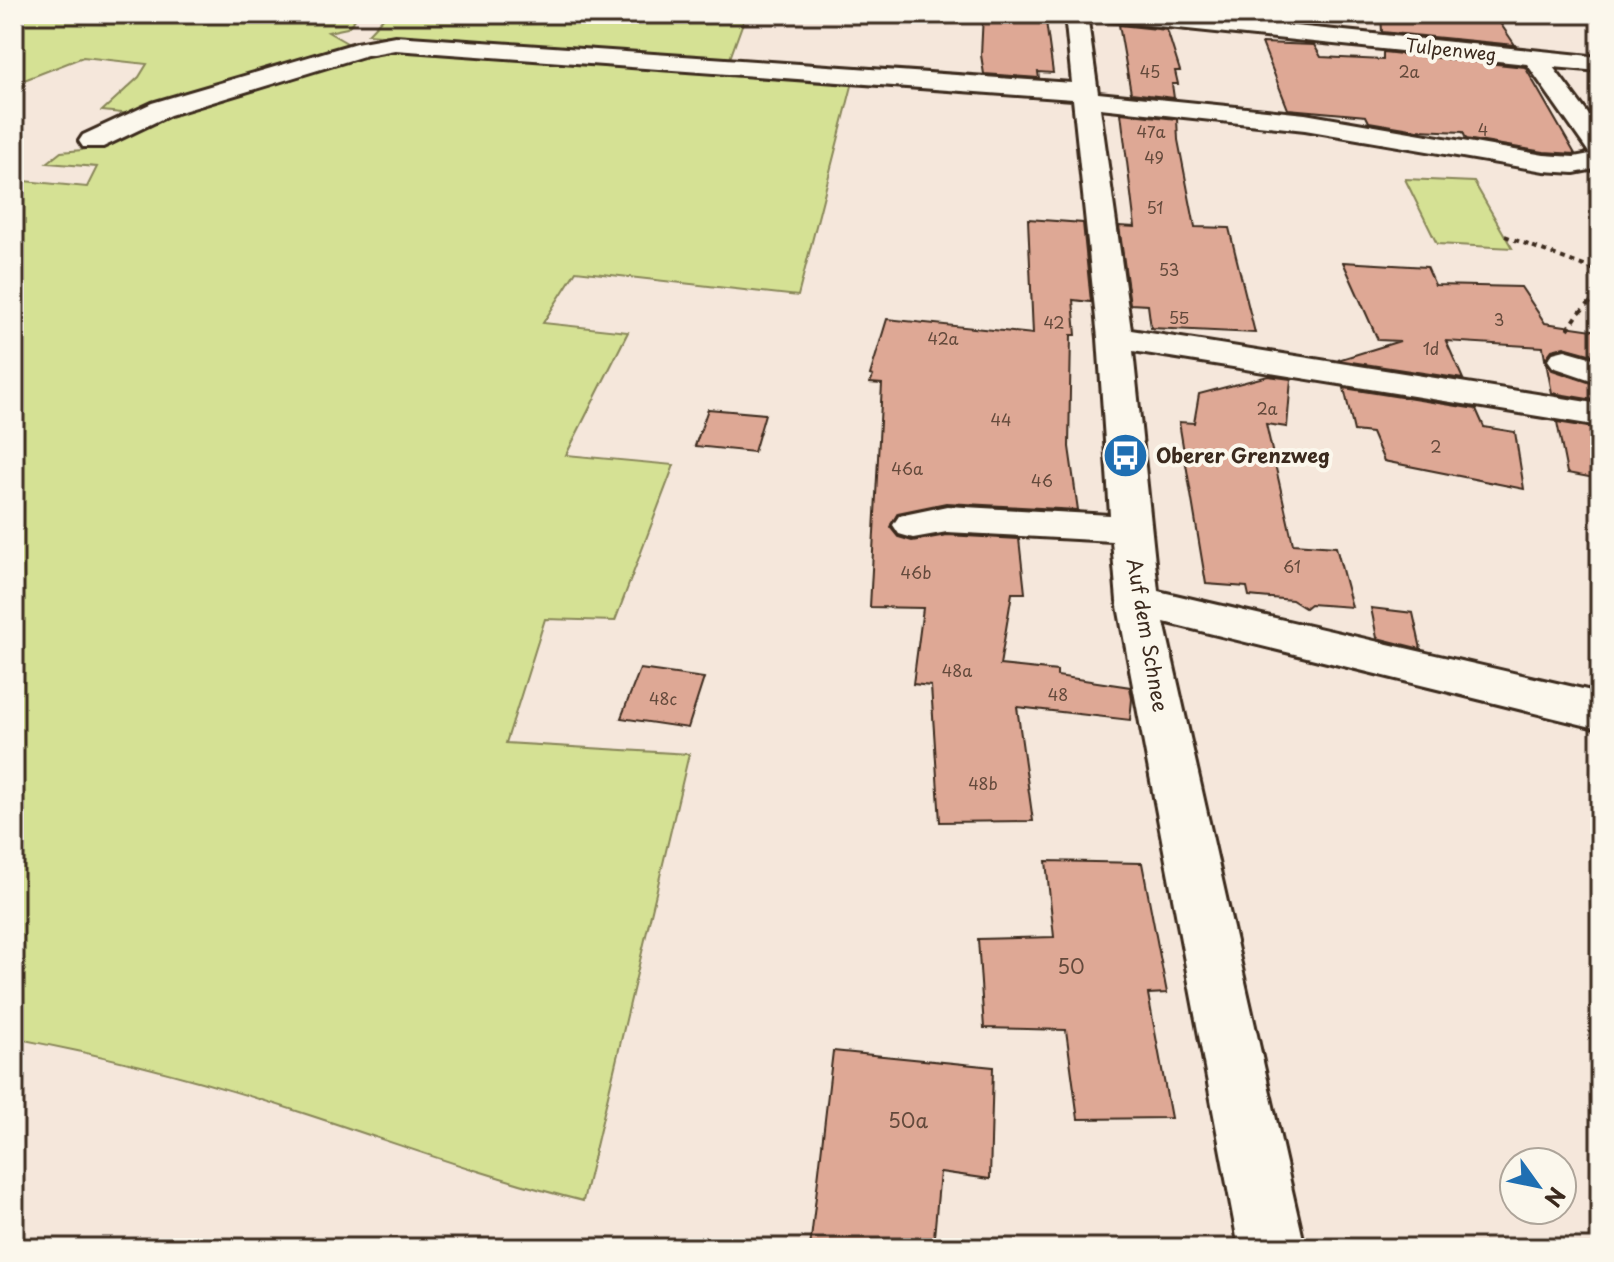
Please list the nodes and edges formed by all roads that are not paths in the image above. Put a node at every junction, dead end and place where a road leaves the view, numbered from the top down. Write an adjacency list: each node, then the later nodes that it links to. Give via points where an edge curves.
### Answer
1 (1076, 14): 5 (street, Auf dem Schnee)
2 (1110, 14): 3 (street, Tulpenweg)
3 (1534, 57): 4 (street, Tulpenweg); 7 (street)
4 (1600, 64)
5 (1085, 95): 6 (street, via 395,43 161,109); 8 (street, via 1305,122 1544,163); 9 (street, Auf dem Schnee)
6 (93, 141)
7 (1600, 149)
8 (1600, 160)
9 (1115, 338): 12 (street); 14 (street, Auf dem Schnee)
10 (1565, 360): 11 (street)
11 (1600, 372)
12 (1600, 415)
13 (913, 525): 14 (street, via 947,519)
14 (1131, 529): 15 (street, Auf dem Schnee)
15 (1138, 601): 16 (street); 17 (street, Auf dem Schnee)
16 (1600, 711)
17 (1272, 1248)

